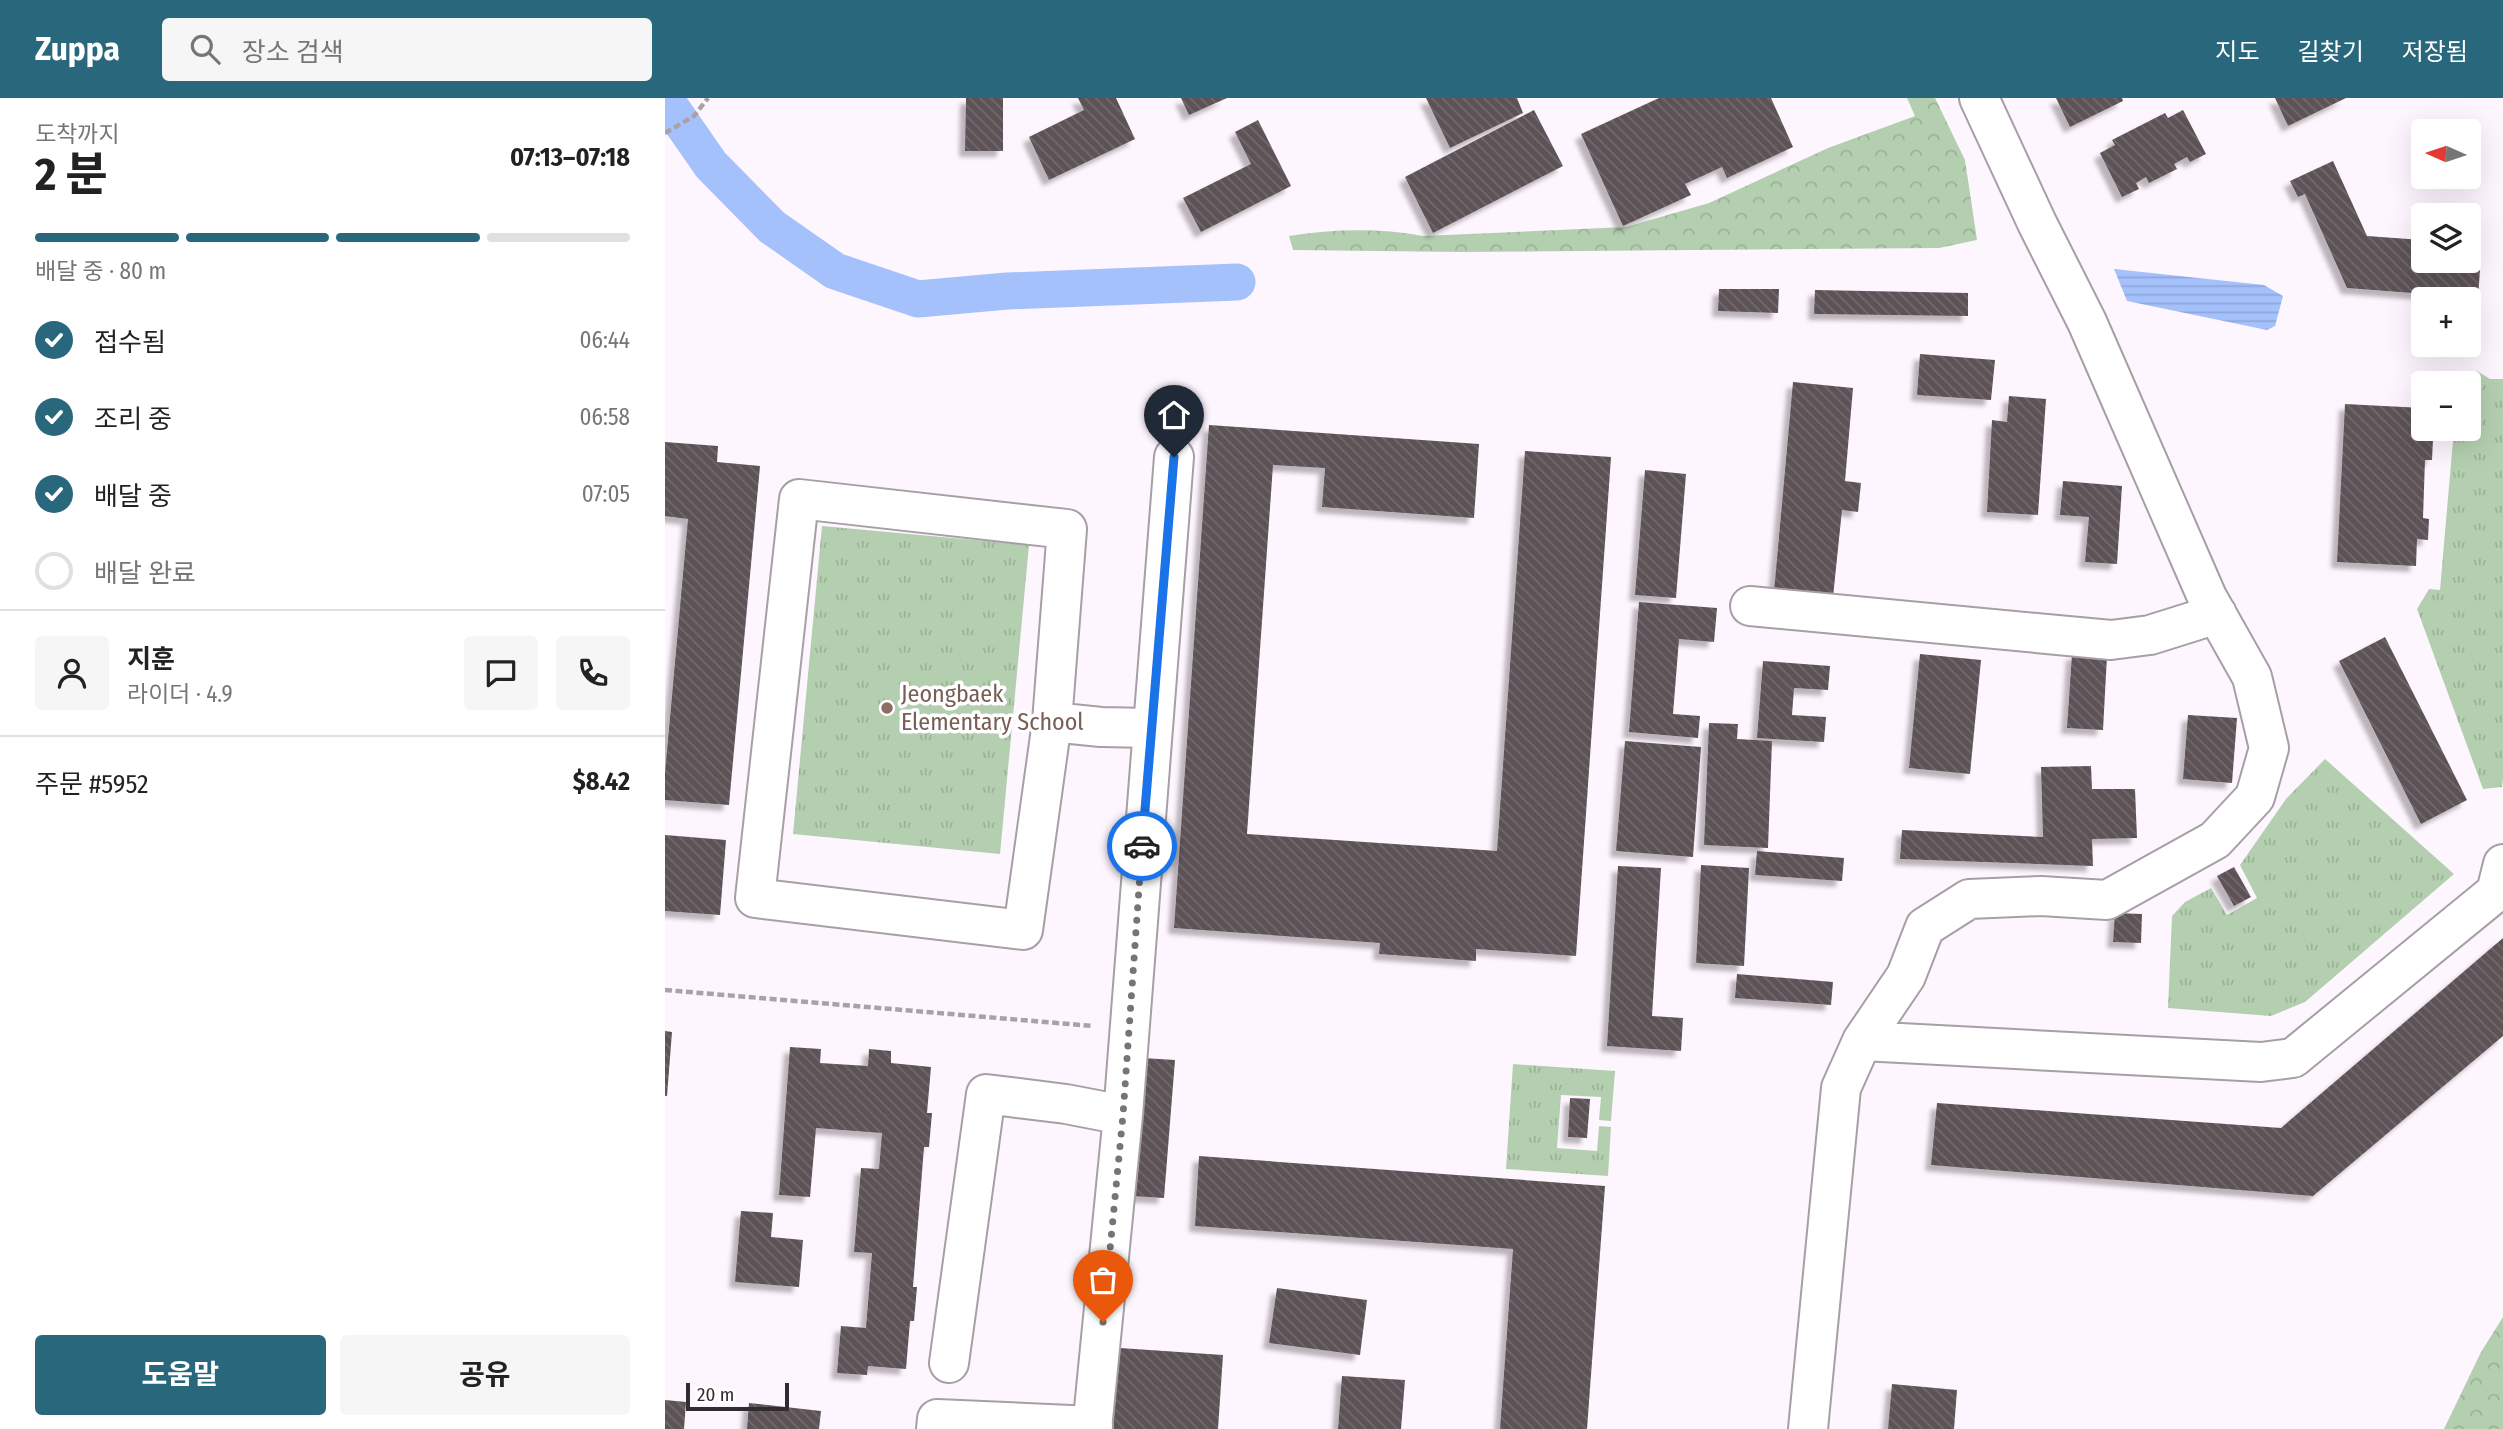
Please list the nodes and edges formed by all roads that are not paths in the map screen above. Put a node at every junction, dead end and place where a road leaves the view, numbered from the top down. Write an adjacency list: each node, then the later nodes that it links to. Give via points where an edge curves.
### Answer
1 (1979, 98): 4 (street, via 2087,322)
2 (1174, 457): 6 (street)
3 (1750, 606): 4 (street, via 2111,640 2150,635)
4 (2217, 614): 8 (street, via 2252,677 2269,748 2255,797 2215,840 2107,900 2041,896 1969,899 1925,927 1906,976)
5 (1052, 722): 5 (street, via 1023,930 755,898 799,499 1067,530); 6 (street)
6 (1151, 728): 9 (street)
7 (2503, 864): 8 (street, via 2496,892 2293,1058 2261,1062)
8 (1862, 1041): 13 (street, via 1841,1088)
9 (1123, 1115): 10 (street, via 986,1094); 11 (street)
10 (949, 1363)
11 (1092, 1428): 12 (street, via 937,1419)
12 (936, 1429)
13 (1808, 1429)

